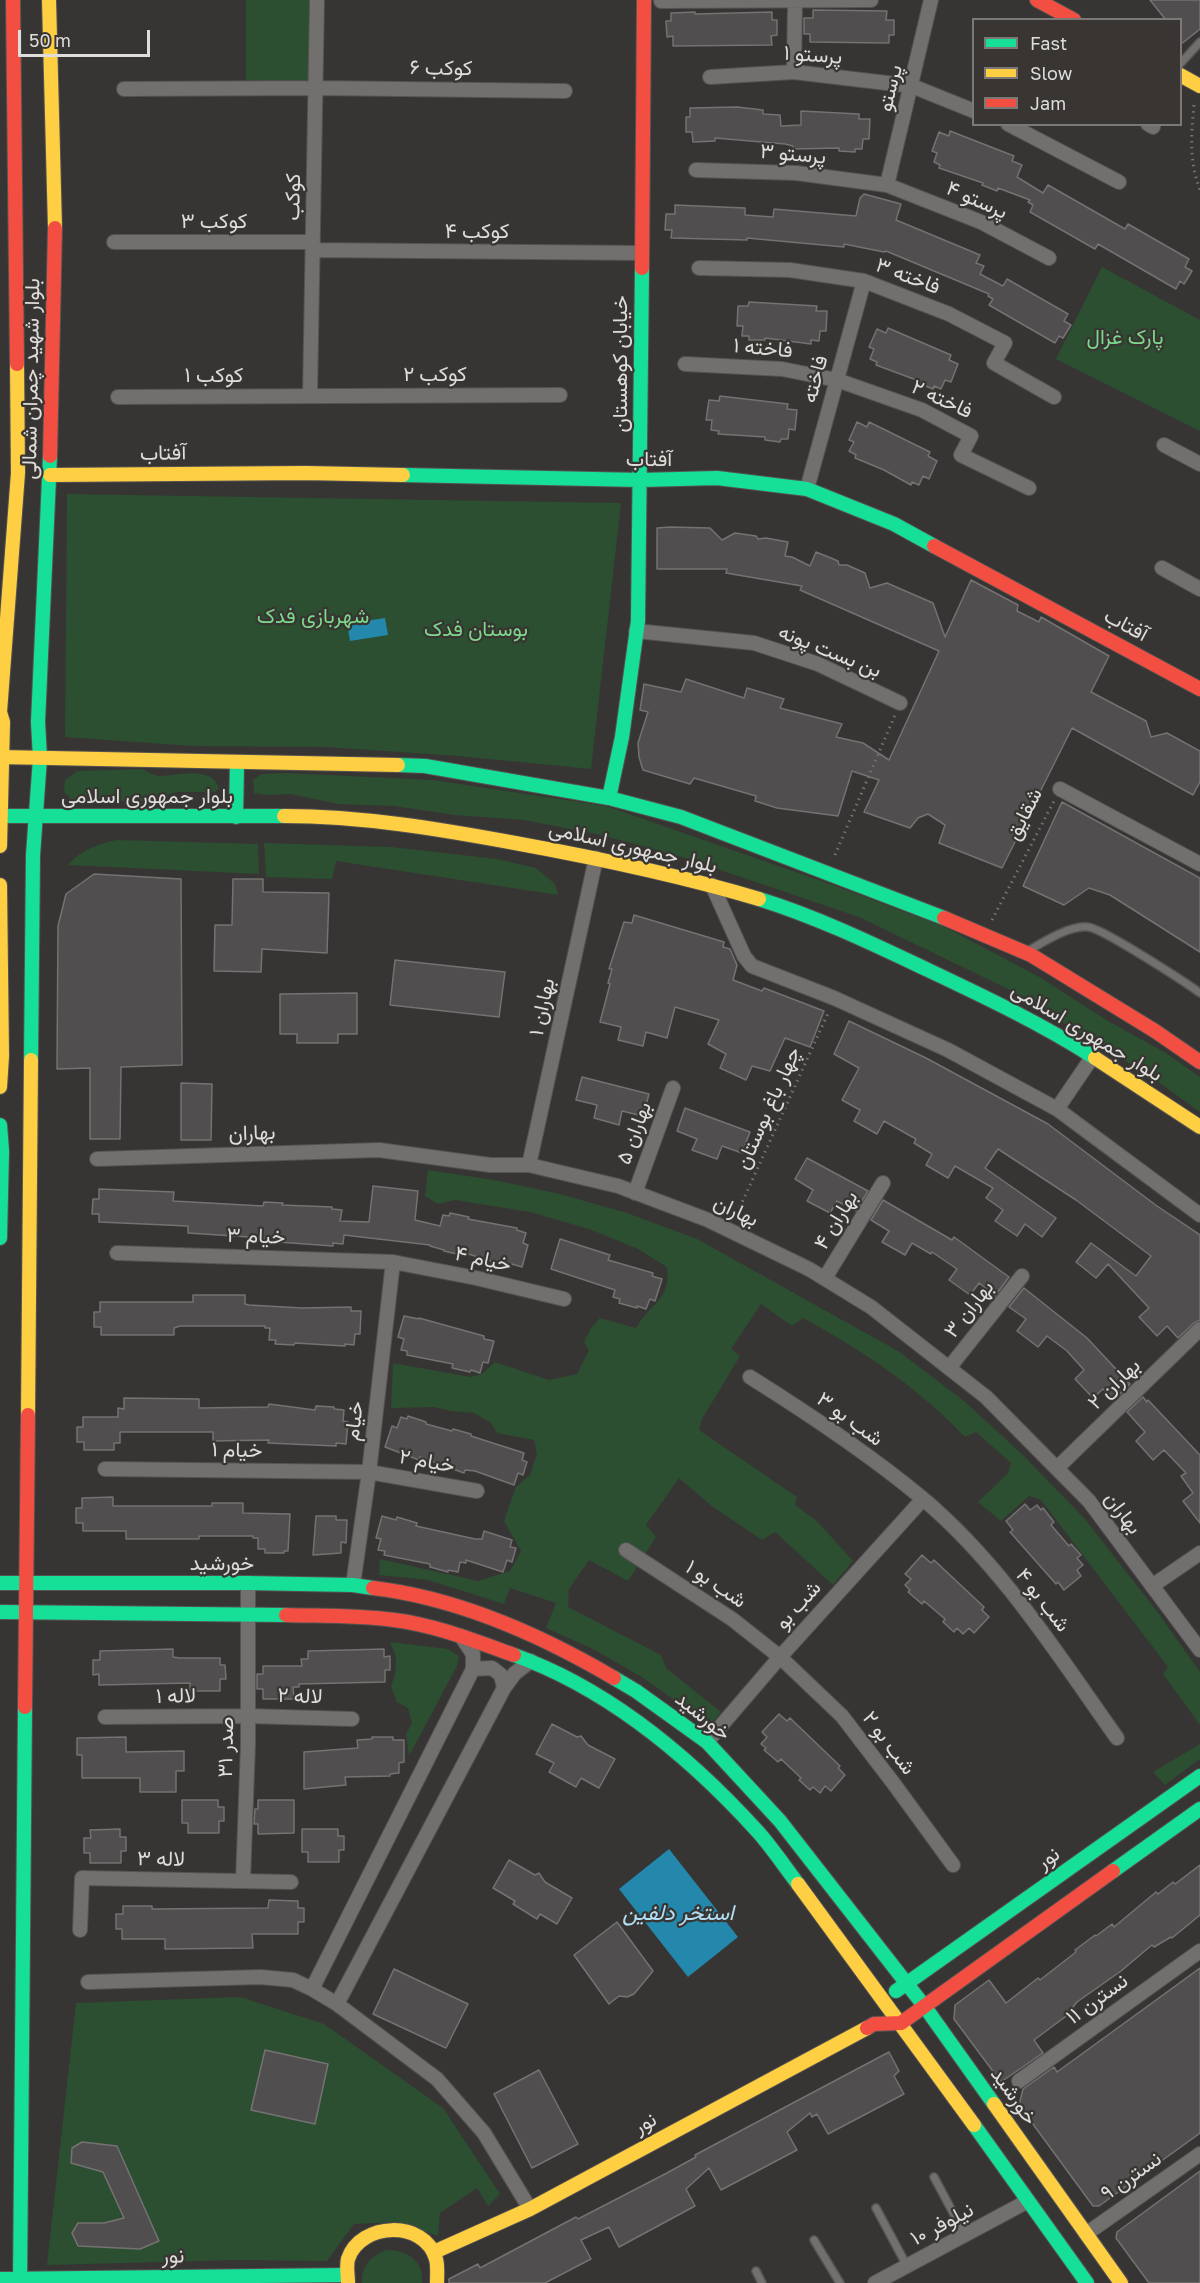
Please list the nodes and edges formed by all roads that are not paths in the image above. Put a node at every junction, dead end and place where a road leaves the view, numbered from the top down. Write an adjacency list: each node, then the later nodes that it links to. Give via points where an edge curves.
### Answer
1 (13, 0): 49 (street, بلوار شهید چمران شمالی, via 18,473)
2 (49, 0): 40 (street, بلوار شهید چمران شمالی, via 55,234)
3 (317, 0): 18 (street, کوکب)
4 (644, 0): 28 (street, خیابان کوهستان)
5 (795, 0): 6 (street); 9 (street); 13 (street)
6 (871, 0)
7 (931, 0): 16 (street, پرستو)
8 (1037, 0): 10 (street)
9 (660, 1)
10 (1070, 18)
11 (1200, 42): 12 (lane)
12 (1182, 61)
13 (794, 72): 15 (street, پرستو ۱); 16 (street, پرستو ۱)
14 (1182, 76): 17 (street)
15 (710, 77)
16 (912, 86): 21 (street, پرستو ۱); 25 (street, پرستو)
17 (1200, 86)
18 (316, 88): 19 (street, کوکب ۶); 20 (street, کوکب ۶); 27 (street, کوکب)
19 (124, 89)
20 (565, 91)
21 (972, 110)
22 (1016, 126): 24 (street)
23 (696, 170): 25 (street, پرستو ۳, via 796,173)
24 (1119, 182)
25 (887, 185): 29 (street, پرستو ۴, via 981,222)
26 (114, 242): 27 (street, کوکب ۳)
27 (313, 246): 28 (street, کوکب ۴); 34 (street, کوکب)
28 (641, 253): 41 (street, خیابان کوهستان)
29 (1049, 258)
30 (699, 268): 31 (street, فاخته ۳, via 790,270)
31 (864, 281): 33 (street, فاخته); 37 (street, فاخته ۳, via 949,314 1005,343 994,363)
32 (685, 364): 33 (street, فاخته ۱, via 782,369)
33 (837, 380): 42 (street, فاخته ۲, via 922,410 971,436 961,455); 43 (street, فاخته)
34 (310, 395): 35 (street, کوکب ۲); 36 (street, کوکب ۱)
35 (560, 395)
36 (118, 396)
37 (1053, 397)
38 (1164, 445): 39 (street)
39 (1200, 464)
40 (50, 475): 41 (street, آفتاب, via 305,472); 50 (street, بلوار شهید چمران شمالی, via 38,722)
41 (641, 480): 43 (street, آفتاب, via 717,478); 46 (street, خیابان کوهستان)
42 (1029, 488)
43 (807, 489): 47 (street, آفتاب, via 894,524)
44 (1162, 568): 45 (street)
45 (1200, 589)
46 (636, 632): 48 (street, بن بست پونه, via 754,643 818,664); 53 (street, خیابان کوهستان)
47 (1200, 689)
48 (900, 703)
49 (0, 757): 50 (street, بلوار جمهوری اسلامی); 54 (street, بلوار شهید چمران شمالی)
50 (40, 758): 51 (street, بلوار جمهوری اسلامی); 55 (street, بلوار شهید چمران شمالی)
51 (237, 762): 53 (street, بلوار جمهوری اسلامی, via 425,766); 56 (street)
52 (1060, 789): 59 (street, شقایق)
53 (609, 798): 62 (street, بلوار جمهوری اسلامی, via 681,817 907,902)
54 (1, 816): 55 (street, بلوار جمهوری اسلامی); 57 (street, بلوار شهید چمران شمالی)
55 (36, 816): 56 (street, بلوار جمهوری اسلامی); 96 (street, بلوار شهید چمران شمالی)
56 (236, 818): 58 (street, بلوار جمهوری اسلامی, via 319,816 426,827)
57 (0, 846)
58 (596, 858): 61 (street, بلوار جمهوری اسلامی); 74 (street, بهاران ۱)
59 (1200, 864)
60 (0, 885): 65 (street)
61 (712, 885): 64 (street, بلوار جمهوری اسلامی, via 780,906 885,949 1001,1004); 69 (street, via 752,966 948,1050)
62 (1025, 953): 63 (lane, via 1061,933 1088,927); 66 (street, بلوار جمهوری اسلامی)
63 (1200, 993)
64 (1093, 1056): 69 (street); 71 (street, بلوار جمهوری اسلامی)
65 (1, 1057): 67 (street)
66 (1200, 1062)
67 (0, 1087)
68 (673, 1088): 76 (street, بهاران ۵)
69 (1057, 1109): 77 (street)
70 (0, 1125): 72 (street)
71 (1200, 1127)
72 (1, 1150): 78 (street)
73 (97, 1160): 74 (street, بهاران, via 379,1150 489,1165)
74 (529, 1165): 76 (street, بهاران)
75 (883, 1183): 82 (street, بهاران ۴)
76 (634, 1193): 82 (street, بهاران, via 729,1230)
77 (1200, 1215)
78 (0, 1238)
79 (117, 1252): 80 (street, خیام ۳)
80 (393, 1262): 83 (street, خیام ۴); 89 (street, خیام)
81 (1022, 1276): 85 (street, بهاران ۳)
82 (825, 1278): 85 (street, بهاران)
83 (564, 1299)
84 (1200, 1329): 87 (street, بهاران ۲)
85 (949, 1368): 87 (street, بهاران, via 986,1397)
86 (750, 1377): 91 (street, شب بو ۳, via 810,1415)
87 (1057, 1468): 98 (street, بهاران, via 1089,1501)
88 (105, 1469): 89 (street, خیام ۱)
89 (369, 1472): 90 (street, خیام ۲); 97 (street, خیام)
90 (477, 1491)
91 (923, 1499): 104 (street, شب بو); 111 (street, شب بو ۴, via 995,1572)
92 (626, 1550): 104 (street, شب بو ۱, via 732,1619)
93 (1200, 1553): 98 (street)
94 (0, 1583): 96 (street, خورشید)
95 (249, 1583): 96 (street, خورشید); 97 (street, خورشید); 101 (street, صدر ۳۱)
96 (25, 1584): 100 (street, بلوار شهید چمران شمالی)
97 (353, 1585): 112 (street, خورشید, via 441,1602 513,1627 573,1654 636,1691)
98 (1152, 1586): 103 (street, بهاران)
99 (0, 1612): 100 (street)
100 (26, 1612): 101 (street); 142 (street, بلوار شهید چمران شمالی)
101 (247, 1615): 102 (street, via 394,1620); 108 (street, صدر ۳۱)
102 (461, 1636): 105 (street); 106 (street, via 473,1654)
103 (1200, 1650)
104 (780, 1657): 112 (street, شب بو); 115 (street, شب بو ۲, via 842,1716)
105 (531, 1661): 107 (street); 123 (street, via 566,1677 633,1719 722,1793 761,1835)
106 (473, 1669): 107 (street, via 492,1668 501,1675); 122 (street)
107 (504, 1688): 124 (street)
108 (248, 1716): 109 (street, لاله ۱); 110 (street, لاله ۲); 116 (street, صدر ۳۱)
109 (105, 1717)
110 (352, 1719)
111 (1117, 1738)
112 (707, 1742): 121 (street, خورشید, via 780,1821)
113 (1200, 1776): 121 (street, نور)
114 (1200, 1809): 125 (street)
115 (953, 1865)
116 (243, 1881): 117 (street, لاله ۳); 118 (street, لاله ۳, via 82,1878)
117 (291, 1882)
118 (80, 1930)
119 (1200, 1951): 128 (street, نسترن ۱۱)
120 (87, 1982): 122 (street, via 260,1977 293,1980)
121 (906, 1985): 123 (street, نور); 125 (street, خورشید)
122 (312, 1989): 124 (street)
123 (884, 2000): 126 (street); 127 (street)
124 (337, 2004): 133 (street, via 437,2079 484,2133)
125 (925, 2007): 126 (street); 134 (street, خورشید)
126 (901, 2023): 127 (street, نور); 131 (street)
127 (874, 2024): 133 (street, نور)
128 (1019, 2081)
129 (1200, 2154): 134 (street, نسترن ۹)
130 (934, 2177): 135 (lane)
131 (1028, 2201): 135 (street, نیلوفر ۱۰); 147 (street)
132 (876, 2208): 138 (lane)
133 (530, 2209): 137 (street, نور)
134 (1086, 2234): 148 (street, خورشید)
135 (965, 2235): 138 (street, نیلوفر ۱۰)
136 (814, 2240): 145 (lane)
137 (434, 2252): 141 (street, via 417,2235 384,2228 369,2234 356,2246 349,2260); 143 (street, via 439,2272)
138 (907, 2266): 146 (street, نیلوفر ۱۰)
139 (756, 2271): 144 (lane)
140 (0, 2279): 142 (street, نور)
141 (347, 2279): 142 (street, نور)
142 (20, 2281)
143 (437, 2283)
144 (762, 2283)
145 (840, 2283)
146 (875, 2283)
147 (1087, 2283)
148 (1122, 2283)

